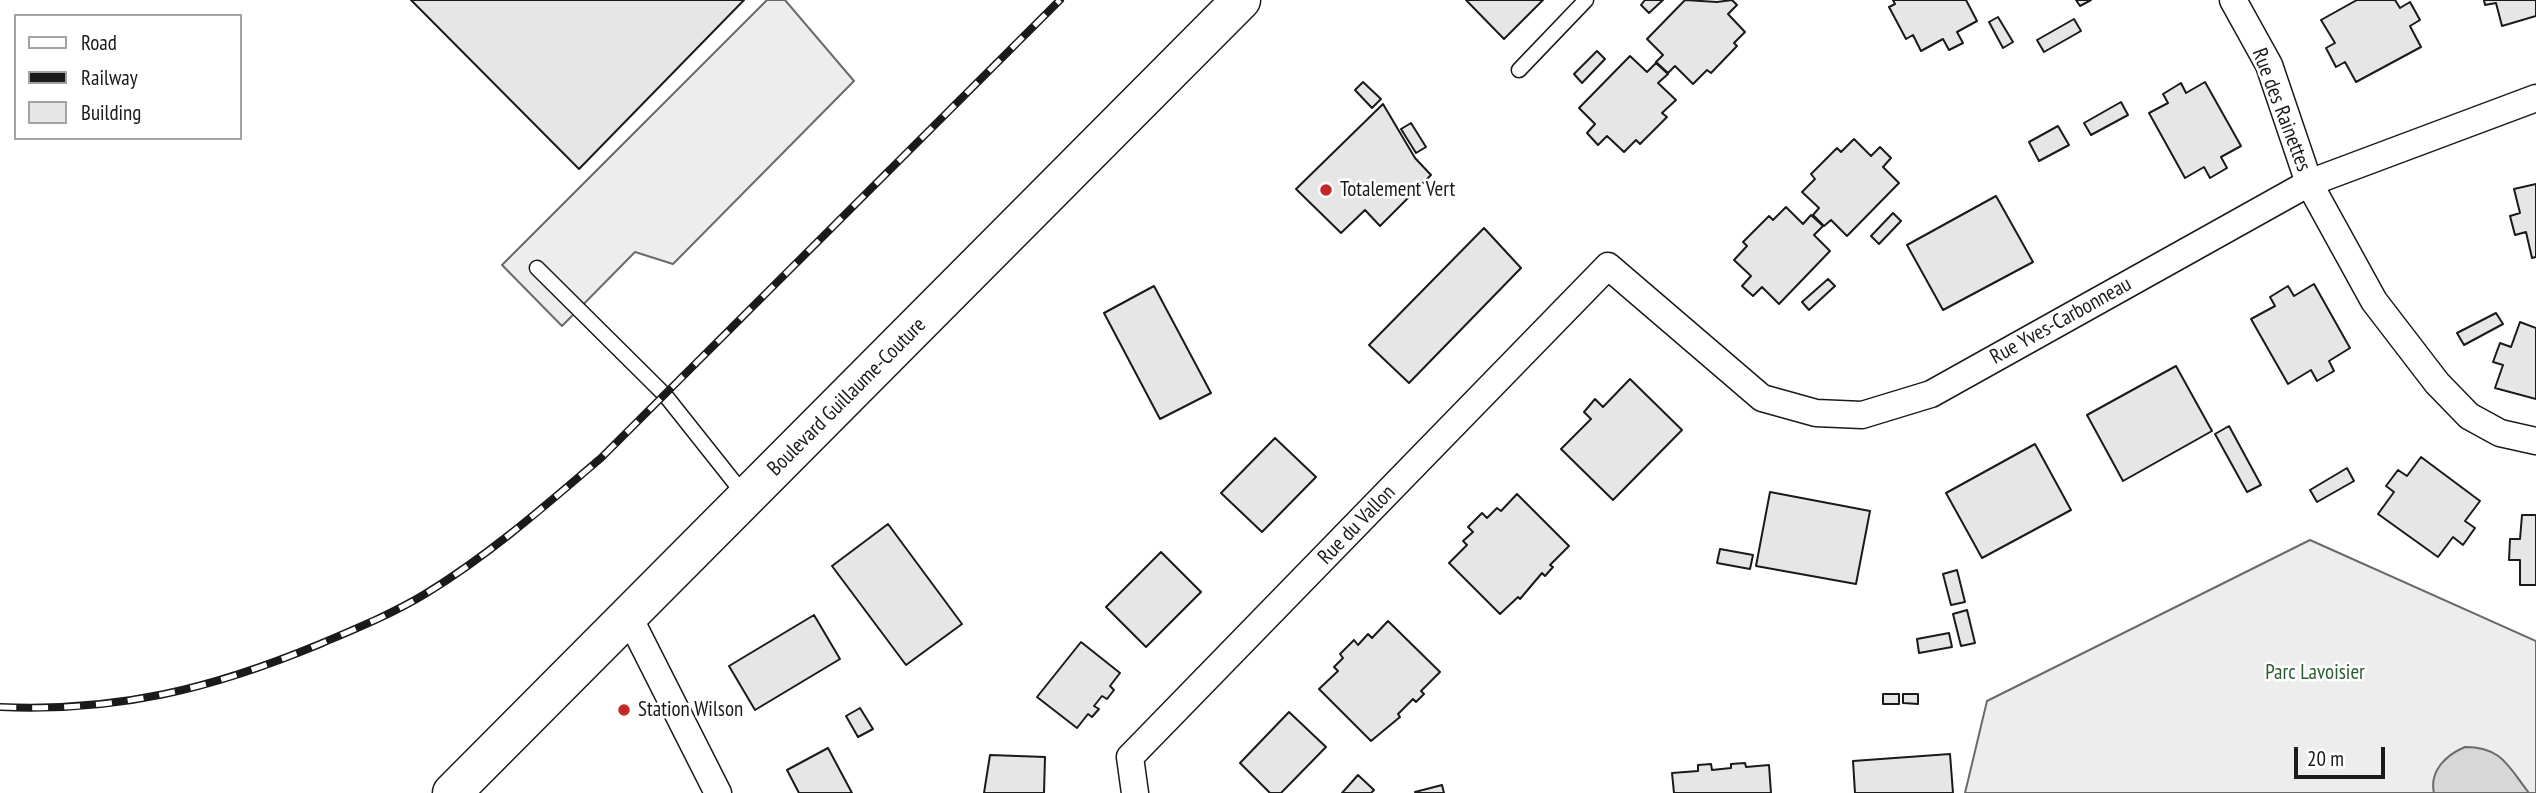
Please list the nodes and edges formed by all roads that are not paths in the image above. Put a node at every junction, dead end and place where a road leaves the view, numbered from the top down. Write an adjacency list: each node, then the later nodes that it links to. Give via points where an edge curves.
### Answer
1 (1241, 0): 10 (main road, Boulevard Guillaume-Couture)
2 (1586, 0): 4 (lane)
3 (2233, 0): 6 (street, Rue des Rainettes, via 2269,65)
4 (1519, 70)
5 (2536, 98): 6 (street, Rue Yves-Carbonneau)
6 (2308, 183): 7 (street, Rue Yves-Carbonneau, via 1931,394 1862,415 1816,414 1762,398); 9 (street, Rue des Rainettes, via 2374,301 2437,383 2469,416 2500,433)
7 (1608, 266): 14 (street, Rue du Vallon, via 1130,757)
8 (537, 268): 10 (lane, via 665,395)
9 (2536, 441)
10 (747, 498): 11 (main road, Boulevard Guillaume-Couture)
11 (629, 617): 12 (main road, Boulevard Guillaume-Couture); 13 (street)
12 (452, 793)
13 (718, 793)
14 (1135, 793)

